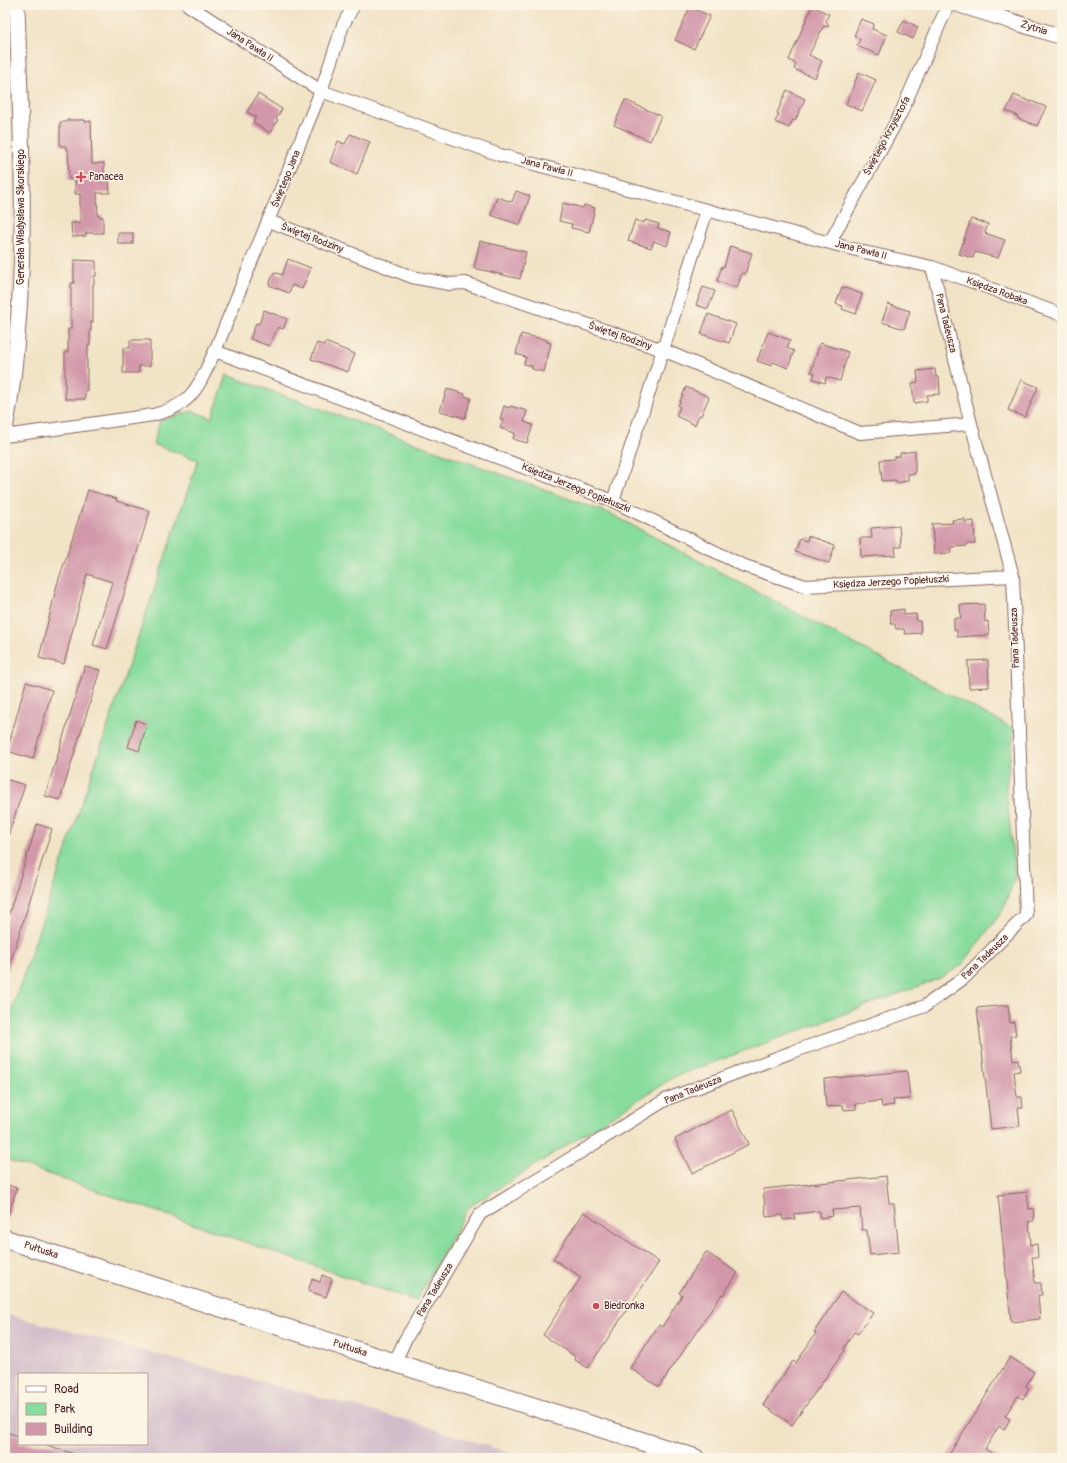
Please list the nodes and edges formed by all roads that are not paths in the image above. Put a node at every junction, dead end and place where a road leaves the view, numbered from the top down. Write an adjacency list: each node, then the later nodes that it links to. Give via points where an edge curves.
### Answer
1 (17, 5): 16 (street, Generała Władysława Sikorskiego, via 22,270 14,370)
2 (188, 5): 7 (street, Jana Pawła II)
3 (354, 5): 7 (street, Świętego Jana, via 343,26)
4 (948, 5): 10 (street, Świętego Krzysztofa, via 900,115)
5 (960, 5): 6 (street, Żytnia)
6 (1062, 36)
7 (322, 91): 8 (street, Jana Pawła II, via 500,155); 9 (street, Świętego Jana)
8 (707, 210): 10 (street, Jana Pawła II); 13 (street)
9 (269, 221): 13 (street, Świętej Rodziny, via 412,277 449,284 465,283); 14 (street, Świętego Jana)
10 (830, 242): 11 (street, Jana Pawła II)
11 (932, 267): 12 (street, Księdza Robaka); 15 (street, Pana Tadeusza)
12 (1062, 315)
13 (663, 350): 15 (street, Świętej Rodziny, via 860,433); 18 (street)
14 (215, 351): 17 (street, Świętego Jana, via 191,396 168,411); 18 (street, Księdza Jerzego Popiełuszki)
15 (971, 424): 19 (street, Pana Tadeusza)
16 (5, 428)
17 (5, 436)
18 (613, 501): 19 (street, Księdza Jerzego Popiełuszki, via 742,565 805,586)
19 (1012, 576): 21 (street, Pana Tadeusza, via 1026,915 964,978 925,1006 667,1099 480,1214 405,1340)
20 (5, 1239): 21 (main road, Pułtuska)
21 (395, 1362): 22 (main road, Pułtuska)
22 (694, 1458)

